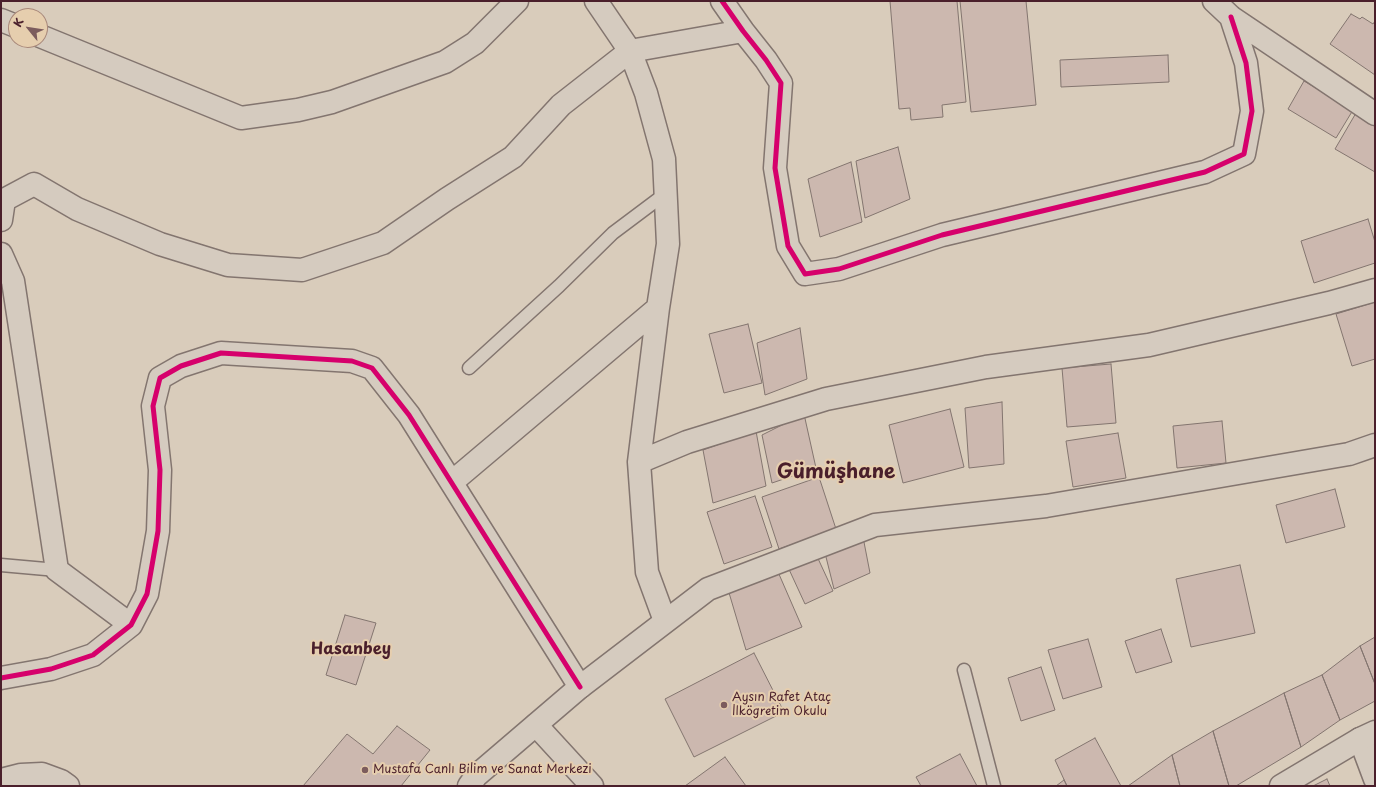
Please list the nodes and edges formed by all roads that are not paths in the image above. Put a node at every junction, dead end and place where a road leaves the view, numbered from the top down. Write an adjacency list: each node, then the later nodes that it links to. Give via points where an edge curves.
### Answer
1 (517, 1): 7 (street, via 475,43 445,62 332,102 242,118)
2 (596, 1): 8 (street)
3 (722, 1): 6 (street)
4 (1214, 1): 5 (street)
5 (1231, 17): 6 (street, via 1246,63 1252,111 1244,154 1204,172 942,235 839,270 805,274 788,246 775,168 781,83); 9 (street)
6 (743, 31): 8 (street)
7 (48, 39)
8 (630, 52): 10 (street, via 646,93 664,159); 11 (street, via 561,105 513,157 383,243 302,270 228,266 160,244 77,209 34,184 4,200)
9 (1375, 114)
10 (665, 194): 14 (street, via 668,244); 15 (lane, via 613,233)
11 (1, 220)
12 (1, 254): 20 (street, via 13,281)
13 (1375, 290): 17 (street, via 1149,344 986,367 826,399 687,442)
14 (658, 308): 17 (street); 18 (street)
15 (469, 368)
16 (1375, 445): 21 (street, via 1349,454 1046,506 876,525 708,589)
17 (639, 462): 21 (street, via 647,572)
18 (452, 482): 22 (street, via 409,415 372,368 352,361 221,352 181,366 160,378 153,406 160,470 158,531 147,594); 25 (street)
19 (1, 565): 20 (lane)
20 (57, 570): 22 (street)
21 (665, 621): 25 (street)
22 (131, 625): 24 (street, via 93,655 51,669)
23 (964, 670): 33 (lane)
24 (1, 678)
25 (580, 687): 26 (street)
26 (536, 725): 31 (street, via 476,776); 32 (street)
27 (1367, 736): 28 (street); 34 (street)
28 (1375, 779)
29 (1, 780): 30 (street, via 21,775 42,774)
30 (68, 786)
31 (469, 786)
32 (592, 786)
33 (994, 786)
34 (1281, 786)

